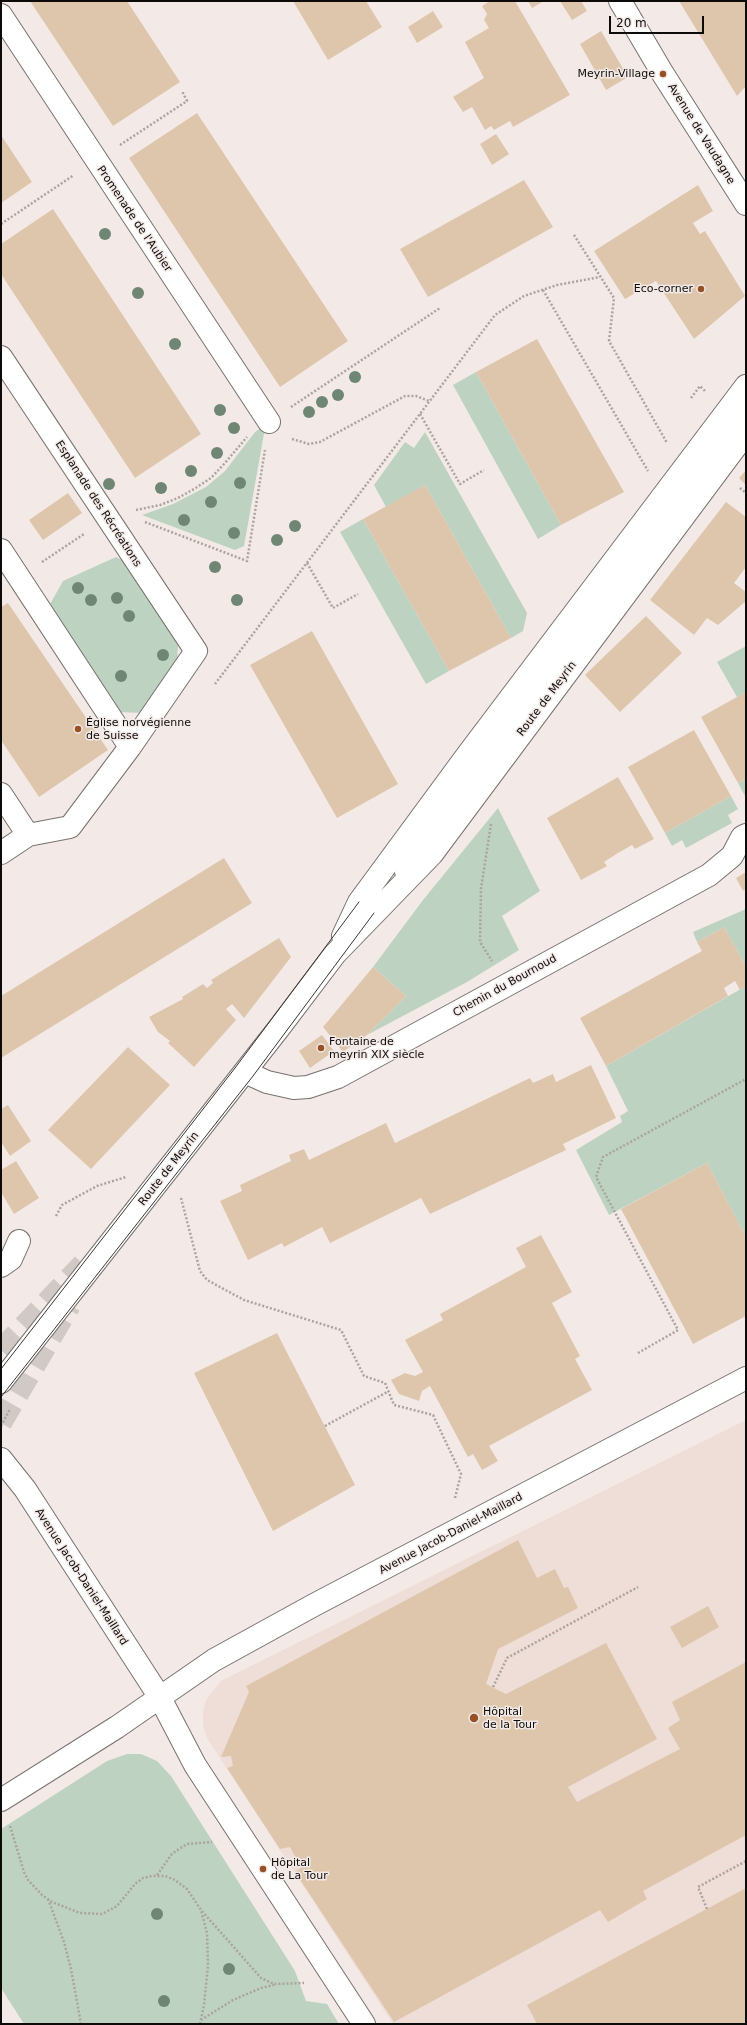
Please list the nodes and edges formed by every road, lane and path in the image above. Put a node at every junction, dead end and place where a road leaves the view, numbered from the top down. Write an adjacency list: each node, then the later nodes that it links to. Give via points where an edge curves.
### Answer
1 (620, 1): 3 (street, Avenue de Vaudagne)
2 (1, 15): 15 (street, Promenade de l'Aubier)
3 (746, 204)
4 (574, 234): 5 (path)
5 (600, 277): 6 (path); 17 (path, via 614,298 609,341)
6 (543, 290): 12 (path, via 524,296 495,315); 19 (path)
7 (440, 308): 15 (path)
8 (1, 357): 20 (street, Esplanade des Récréations)
9 (746, 386): 32 (street, via 468,754)
10 (702, 397): 11 (path, via 707,391 700,386)
11 (691, 398)
12 (430, 401): 14 (path); 15 (path, via 416,396 405,396 320,442 309,444 287,437)
13 (746, 409): 32 (lane)
14 (420, 414): 18 (path, via 460,484); 22 (path)
15 (269, 422): 20 (path, via 253,429 211,478 194,489 178,498 144,510); 20 (path, via 247,561)
16 (746, 433): 32 (street, Route de Meyrin, via 432,854)
17 (668, 444)
18 (484, 470)
19 (652, 478)
20 (112, 515): 23 (path); 26 (street, Esplanade des Récréations, via 196,651)
21 (1, 550): 23 (street)
22 (307, 563): 24 (path, via 333,608); 25 (path)
23 (19, 578): 26 (street)
24 (358, 594)
25 (215, 684)
26 (130, 747): 29 (street, via 70,827)
27 (1, 794): 29 (street)
28 (492, 817): 33 (path, via 481,889 480,942)
29 (28, 835): 31 (street)
30 (746, 835): 34 (street, Chemin du Bournoud, via 742,837 732,856 709,875 338,1077 308,1087 294,1088 279,1086)
31 (1, 852)
32 (367, 908): 34 (street, Route de Meyrin)
33 (494, 964)
34 (245, 1072): 43 (street, Route de Meyrin)
35 (746, 1079): 41 (path, via 603,1157 596,1177 678,1330)
36 (127, 1177): 38 (path, via 96,1186 62,1205)
37 (180, 1194): 44 (path, via 200,1271 207,1280 244,1300 341,1330 364,1376 385,1383)
38 (56, 1216)
39 (19, 1241): 40 (street, via 11,1259)
40 (1, 1266)
41 (638, 1353)
42 (746, 1378): 50 (street, Avenue Jacob-Daniel-Maillard, via 214,1660)
43 (1, 1382)
44 (389, 1391): 45 (path); 47 (path, via 394,1405 433,1415 462,1474)
45 (325, 1426)
46 (1, 1459): 50 (street, Avenue Jacob-Daniel-Maillard, via 24,1489)
47 (454, 1501)
48 (638, 1587): 49 (path, via 507,1658)
49 (493, 1687)
50 (159, 1696): 51 (street, Avenue Jacob-Daniel-Maillard); 63 (street, Avenue Jacob-Daniel-Maillard, via 195,1765)
51 (5, 1810): 55 (path, via 24,1872 36,1889)
52 (218, 1842): 54 (path, via 187,1844 172,1854)
53 (746, 1861): 56 (path, via 698,1887)
54 (157, 1875): 55 (path, via 139,1881 117,1906 102,1914 80,1913); 57 (path, via 175,1880 186,1889)
55 (47, 1898): 61 (path, via 64,1942)
56 (707, 1909)
57 (201, 1910): 59 (path, via 261,1978); 60 (path, via 207,1933 208,1965)
58 (310, 1983): 59 (path)
59 (274, 1984): 60 (path, via 239,1998)
60 (201, 2020): 62 (path)
61 (81, 2024)
62 (200, 2024)
63 (364, 2024)

